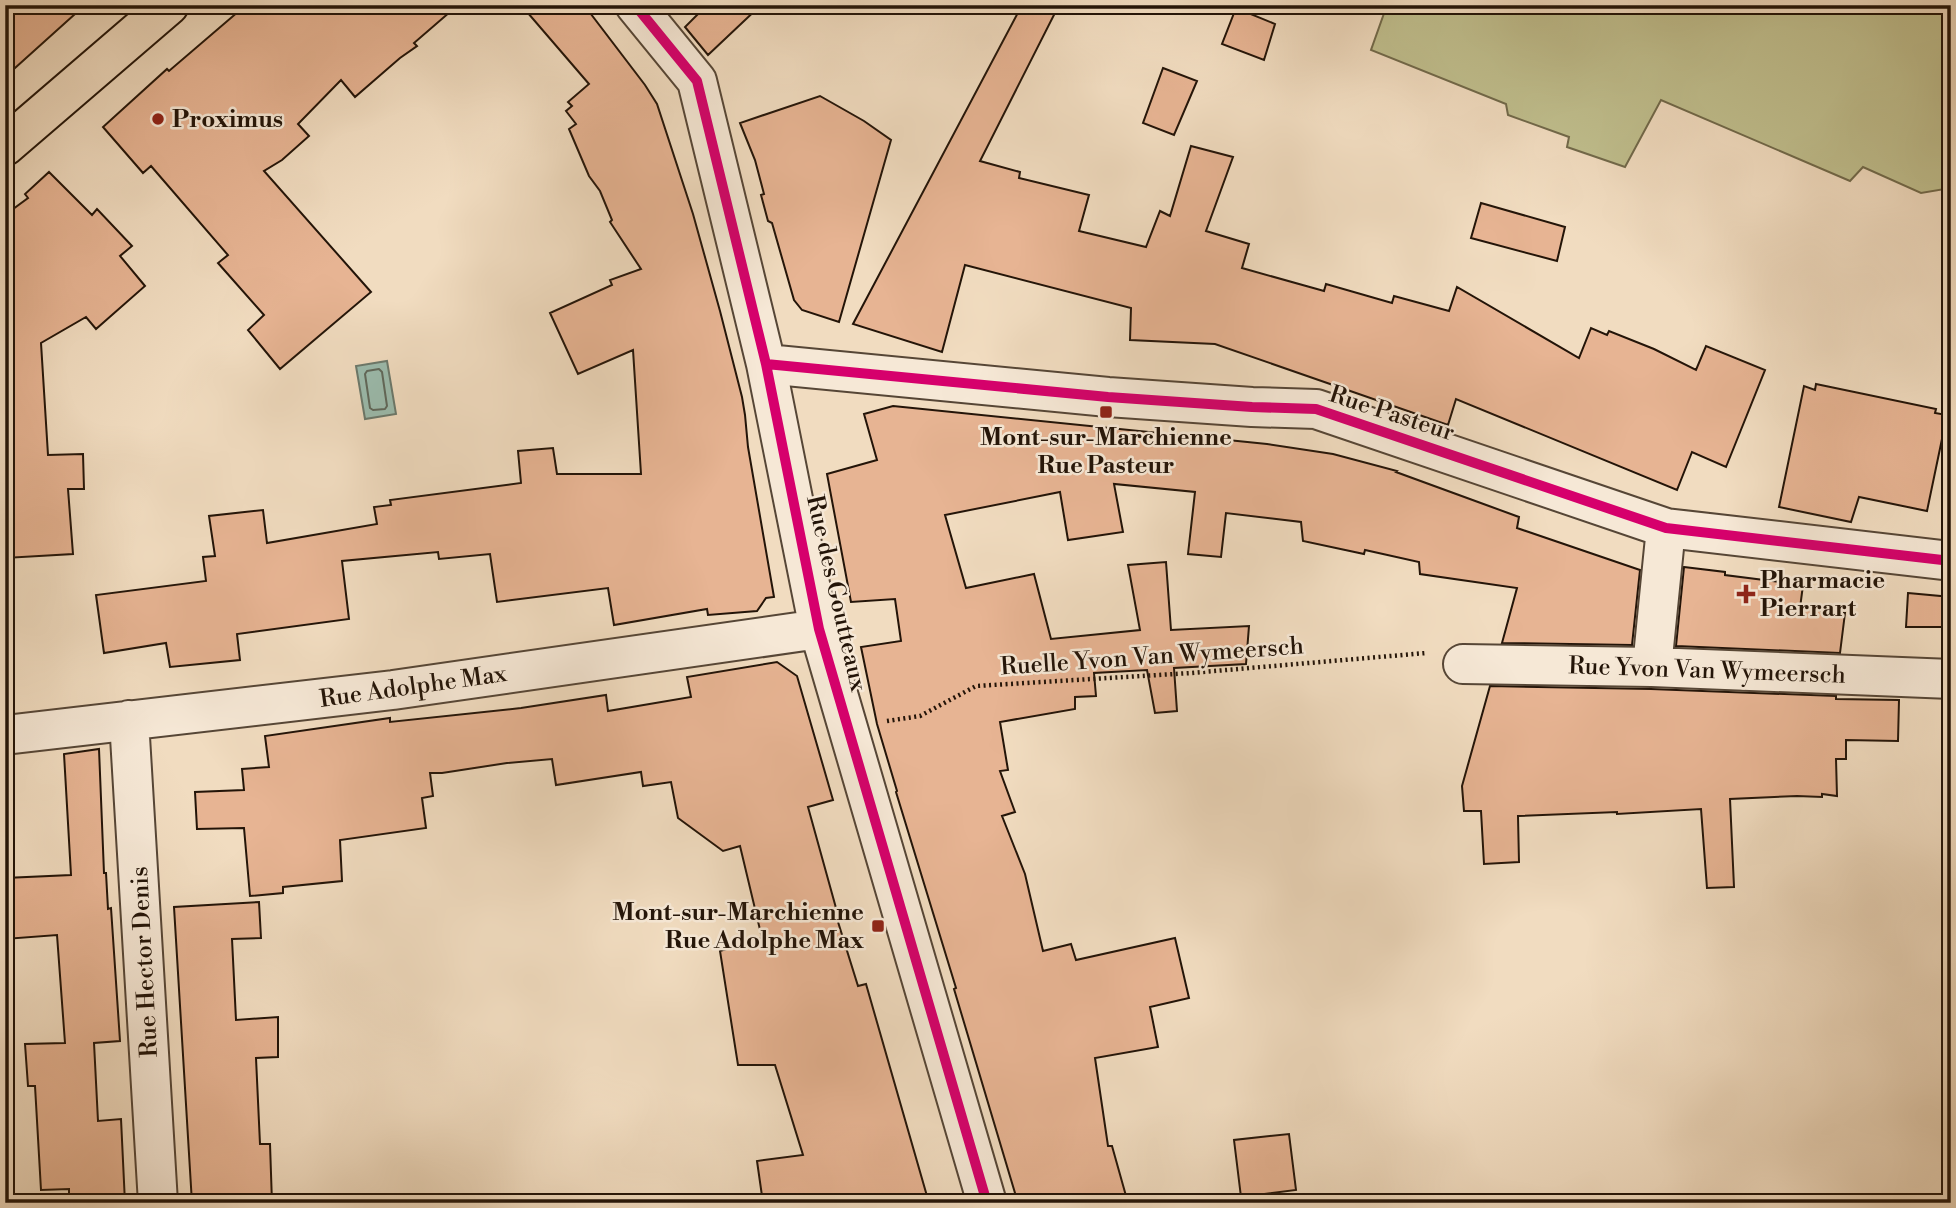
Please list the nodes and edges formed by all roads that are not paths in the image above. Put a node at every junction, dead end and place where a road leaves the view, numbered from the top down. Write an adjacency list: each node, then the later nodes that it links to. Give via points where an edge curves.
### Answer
1 (169, 5): 3 (main road)
2 (635, 5): 4 (street, Rue des Goutteaux, via 696,81)
3 (5, 146)
4 (766, 364): 5 (street, Rue Pasteur, via 1108,397 1316,409); 7 (street, Rue des Goutteaux)
5 (1665, 528): 6 (street, Rue Pasteur); 9 (street)
6 (1951, 561)
7 (819, 629): 11 (street, Rue Adolphe Max, via 393,690); 14 (street, Rue des Goutteaux)
8 (1463, 664): 9 (street, Rue Yvon Van Wymeersch)
9 (1652, 667): 10 (street, Rue Yvon Van Wymeersch)
10 (1951, 678)
11 (130, 720): 12 (street, Rue Adolphe Max); 13 (street, Rue Hector Denis)
12 (5, 736)
13 (158, 1203)
14 (986, 1203)

